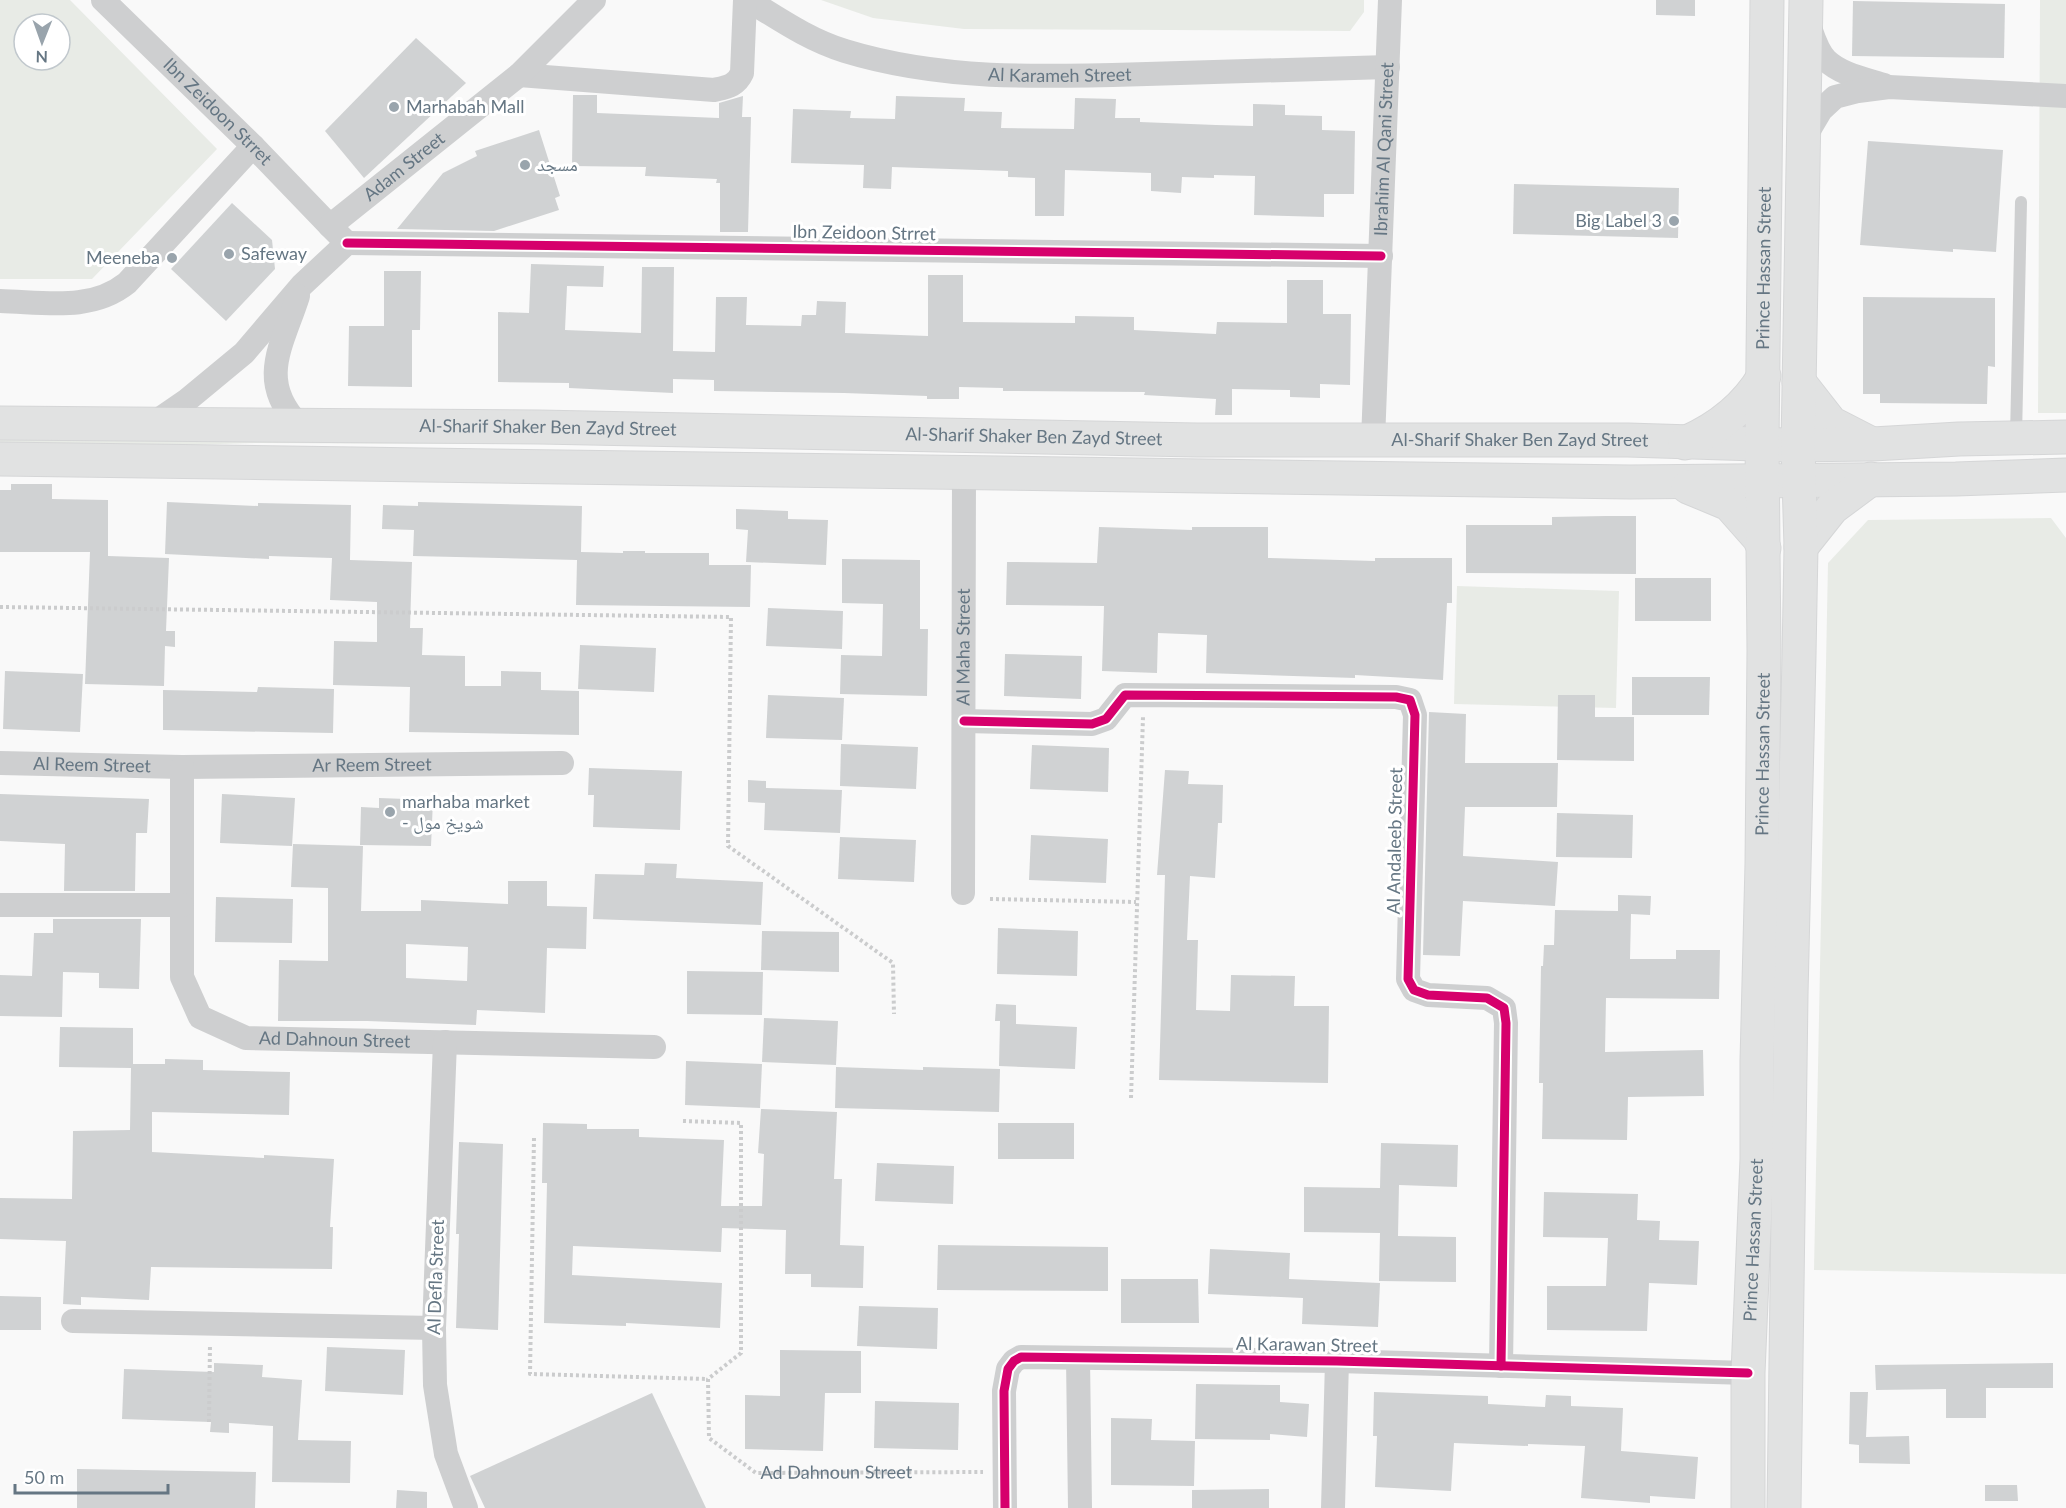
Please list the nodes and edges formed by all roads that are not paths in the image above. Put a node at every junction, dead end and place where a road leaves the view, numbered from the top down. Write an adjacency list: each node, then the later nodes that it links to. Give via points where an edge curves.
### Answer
1 (103, 0): 12 (street, Ibn Zeidoon Strret)
2 (594, 0): 8 (street, Adam Street)
3 (747, 0): 7 (street, Al Karameh Street, via 802,33 843,50 897,65 957,74 1041,77); 8 (street, via 742,74 731,87 714,90)
4 (1390, 0): 7 (street, Ibrahim Al Qani Street)
5 (1767, 0): 19 (main road, Prince Hassan Street)
6 (1806, 9): 9 (street, via 1825,59 1838,69); 11 (main road, Prince Hassan Street)
7 (1388, 67): 16 (street, Ibrahim Al Qani Street)
8 (519, 75): 14 (street, Adam Street)
9 (1889, 87): 10 (street); 11 (street, via 1836,97 1821,110)
10 (2066, 96)
11 (1804, 139): 20 (main road, Prince Hassan Street)
12 (253, 146): 14 (street, Ibn Zeidoon Strret); 18 (street, via 128,283 114,293 72,304)
13 (2021, 202): 26 (lane)
14 (330, 225): 15 (street)
15 (347, 243): 16 (street, Ibn Zeidoon Strret); 17 (street)
16 (1381, 256): 28 (street, Ibrahim Al Qani Street)
17 (302, 285): 22 (street, via 244,353); 23 (street, via 275,367 279,397)
18 (0, 302)
19 (1764, 376): 29 (main road, via 1740,407 1708,433); 30 (main road, Prince Hassan Street)
20 (1799, 382): 31 (main road, via 1831,423); 32 (main road, Prince Hassan Street)
21 (0, 423): 22 (main road, Al-Sharif Shaker Ben Zayd Street)
22 (154, 423): 23 (main road, Al-Sharif Shaker Ben Zayd Street)
23 (298, 424): 24 (main road, Al-Sharif Shaker Ben Zayd Street)
24 (521, 427): 27 (main road, Al-Sharif Shaker Ben Zayd Street); 34 (main road)
25 (2066, 437): 26 (main road, Al-Sharif Shaker Ben Zayd Street)
26 (2016, 438): 31 (main road, Al-Sharif Shaker Ben Zayd Street)
27 (1197, 440): 28 (main road, Al-Sharif Shaker Ben Zayd Street); 36 (main road)
28 (1373, 441): 29 (main road, Al-Sharif Shaker Ben Zayd Street)
29 (1684, 443): 30 (main road, Al-Sharif Shaker Ben Zayd Street)
30 (1762, 444): 32 (main road, Al-Sharif Shaker Ben Zayd Street); 39 (main road, Prince Hassan Street)
31 (1873, 444): 32 (main road, Al-Sharif Shaker Ben Zayd Street)
32 (1798, 445): 40 (main road, Prince Hassan Street)
33 (0, 459): 34 (main road, Al-Sharif Shaker Ben Zayd Street)
34 (520, 467): 35 (main road, Al-Sharif Shaker Ben Zayd Street)
35 (964, 472): 36 (main road, Al-Sharif Shaker Ben Zayd Street); 44 (street, Al Maha Street)
36 (1198, 477): 41 (main road, Al-Sharif Shaker Ben Zayd Street)
37 (2061, 478): 38 (main road, Al-Sharif Shaker Ben Zayd Street)
38 (1871, 479): 40 (main road, Al-Sharif Shaker Ben Zayd Street); 42 (main road, via 1832,508)
39 (1763, 481): 40 (main road, Al-Sharif Shaker Ben Zayd Street); 41 (main road, Al-Sharif Shaker Ben Zayd Street); 43 (main road, Prince Hassan Street)
40 (1799, 481): 42 (main road, Prince Hassan Street)
41 (1678, 483): 43 (main road, via 1729,504)
42 (1801, 547): 54 (main road, Prince Hassan Street)
43 (1764, 548): 53 (main road, Prince Hassan Street)
44 (964, 721): 48 (street, Al Maha Street); 59 (street, Al Andaleeb Street, via 1092,724 1106,719 1125,695 1410,700 1415,715 1408,979 1414,990 1428,995 1487,998 1504,1008)
45 (0, 763): 47 (street, Al Reem Street)
46 (562, 763): 47 (street, Ar Reem Street)
47 (182, 767): 50 (street, Ad Dahnoun Street)
48 (963, 893)
49 (0, 905): 50 (street)
50 (182, 905): 51 (street, Ad Dahnoun Street, via 182,977 200,1017 246,1038)
51 (445, 1042): 52 (street, Ad Dahnoun Street); 56 (street, Al Defla Street)
52 (654, 1047)
53 (1756, 1153): 54 (main road); 60 (main road, Prince Hassan Street)
54 (1790, 1153): 66 (main road, Prince Hassan Street)
55 (73, 1321): 56 (street)
56 (434, 1328): 61 (street, Al Defla Street, via 438,1412 446,1454)
57 (1078, 1358): 58 (street, Al Karawan Street); 62 (street, Al Karawan Street, via 1021,1357 1008,1369 1004,1391); 63 (street)
58 (1337, 1362): 59 (street, Al Karawan Street); 64 (street)
59 (1501, 1366): 60 (street, Al Karawan Street)
60 (1749, 1373): 65 (main road, Prince Hassan Street)
61 (466, 1508)
62 (1005, 1508)
63 (1080, 1508)
64 (1333, 1508)
65 (1748, 1508)
66 (1784, 1508)

